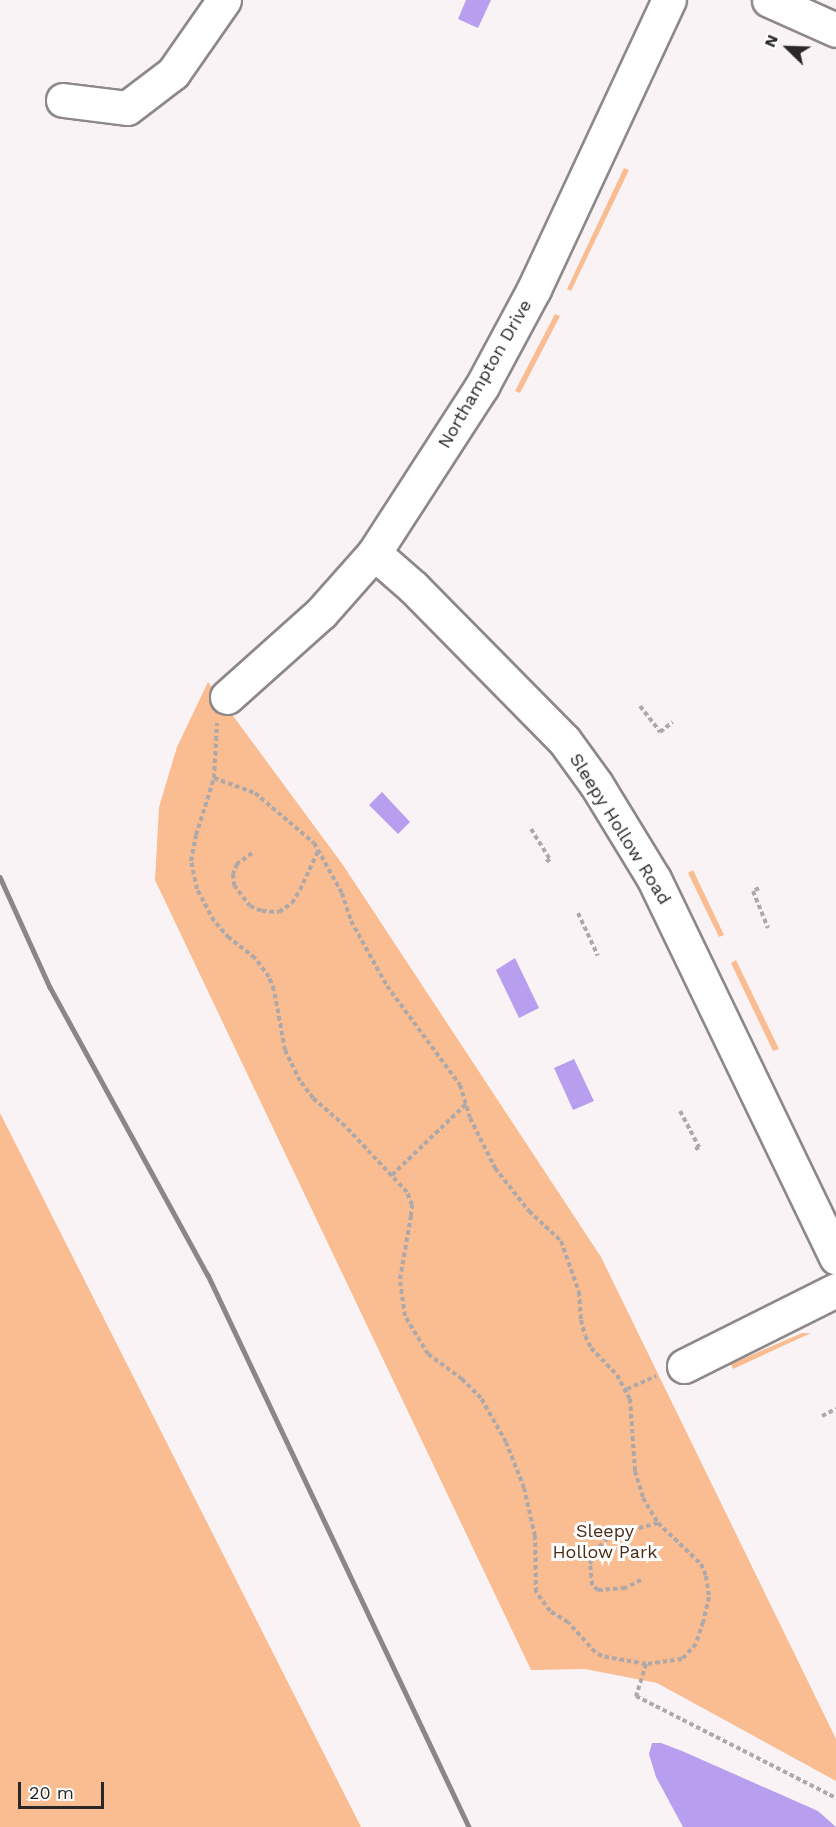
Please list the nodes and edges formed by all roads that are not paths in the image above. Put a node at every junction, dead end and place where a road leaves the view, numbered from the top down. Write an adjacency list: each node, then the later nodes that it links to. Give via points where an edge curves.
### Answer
1 (224, 0): 5 (street, via 173,73 127,108)
2 (669, 0): 6 (street, Northampton Drive, via 510,337)
3 (769, 0): 4 (street)
4 (836, 30)
5 (63, 100)
6 (374, 553): 7 (street, Northampton Drive, via 321,613); 8 (street, Sleepy Hollow Road, via 413,587 564,740 596,784 654,879)
7 (227, 697)
8 (836, 1258)
9 (836, 1290): 10 (street)
10 (684, 1366)

